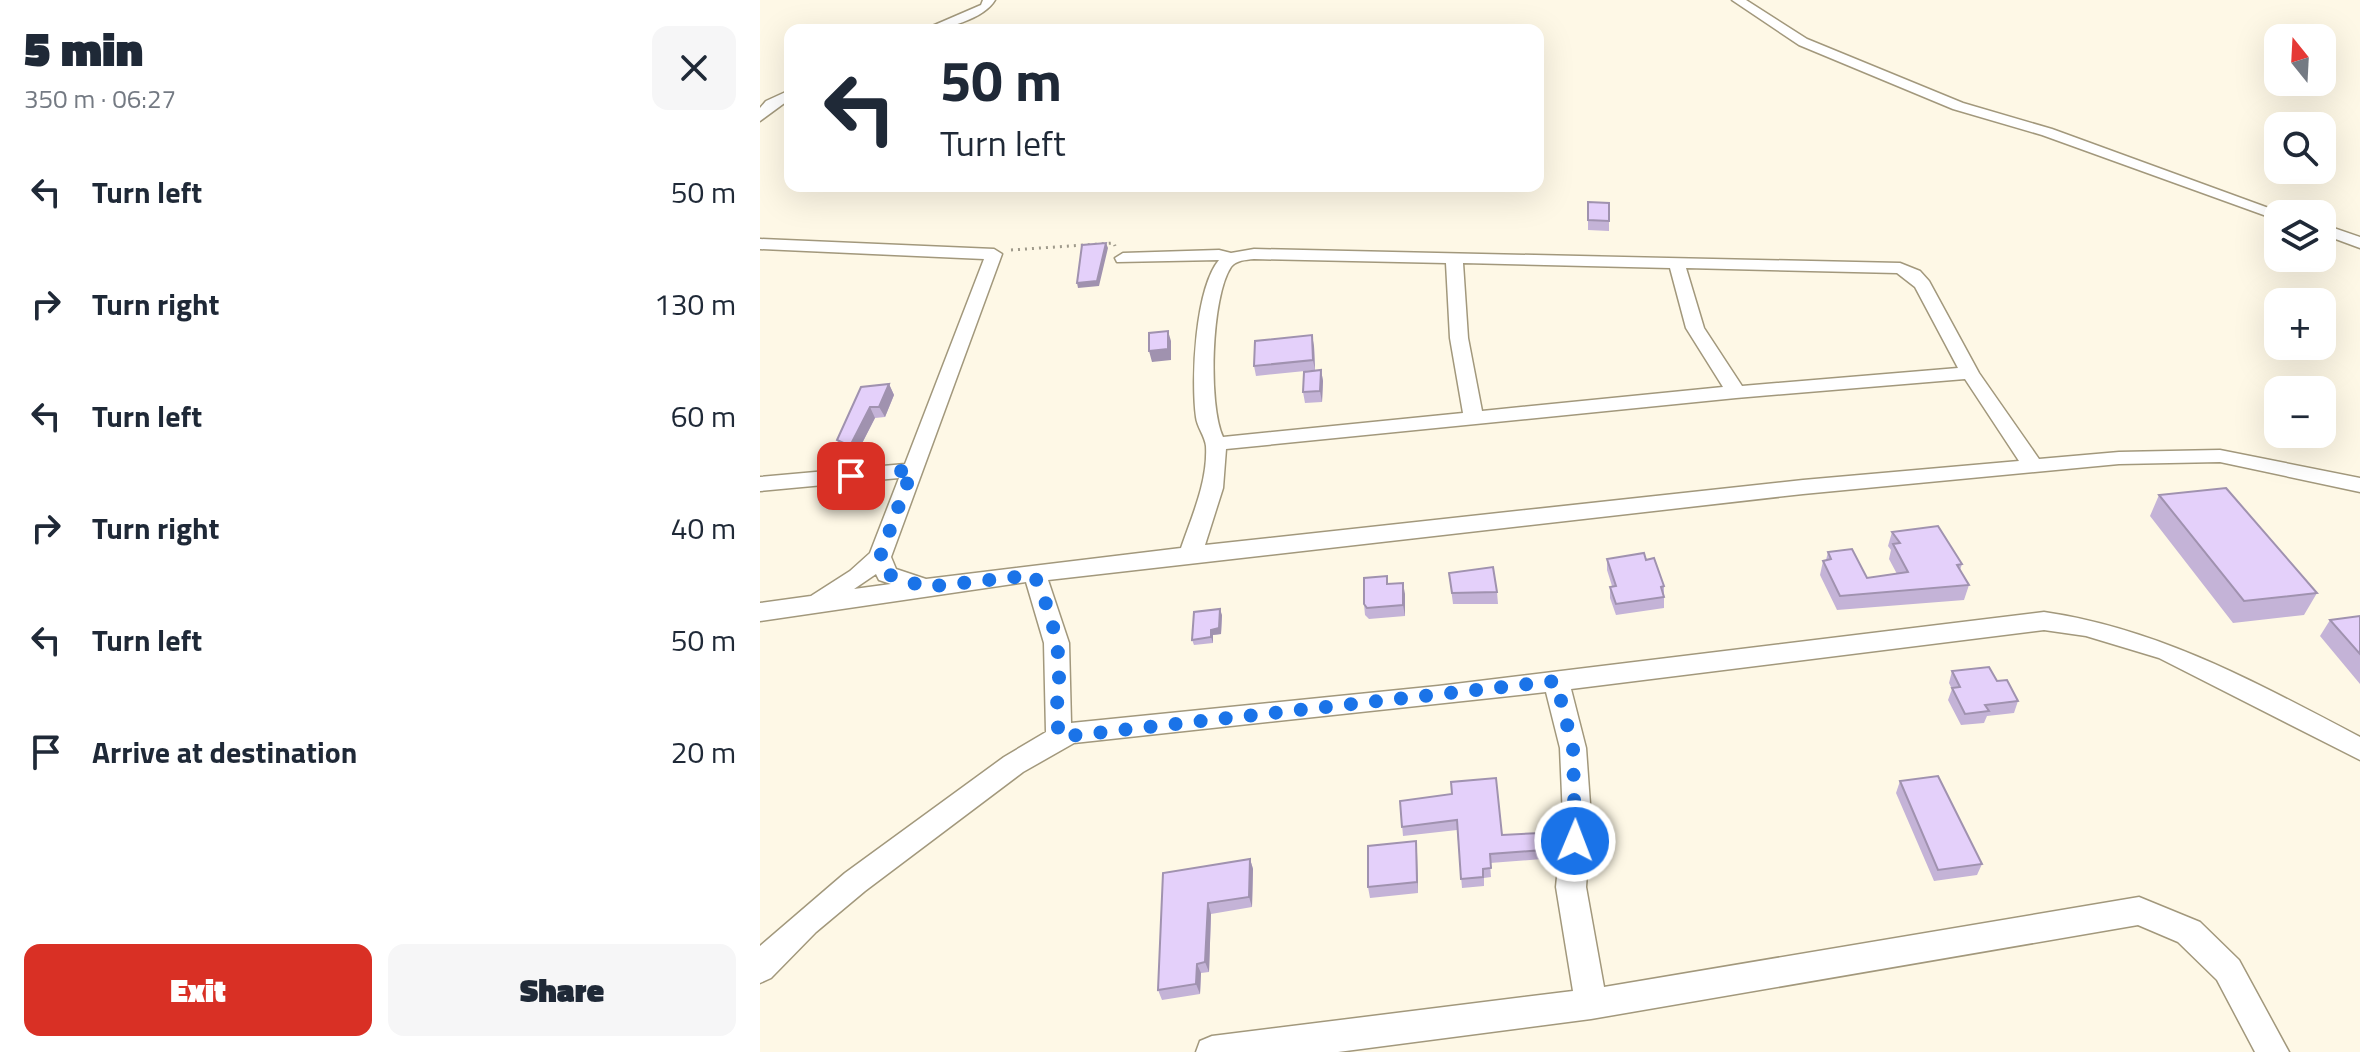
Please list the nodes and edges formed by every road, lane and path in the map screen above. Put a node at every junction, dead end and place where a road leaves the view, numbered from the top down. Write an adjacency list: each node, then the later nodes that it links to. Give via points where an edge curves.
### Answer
1 (989, 0): 3 (street, via 985,7)
2 (1738, 0): 6 (street, via 1803,42 1958,106 2047,132)
3 (944, 24)
4 (784, 97): 5 (street)
5 (760, 117)
6 (2264, 210)
7 (2336, 234): 8 (street)
8 (2360, 243)
9 (760, 244): 10 (street)
10 (994, 254): 11 (path, via 1114,243); 20 (street)
11 (1123, 258): 12 (street)
12 (1231, 258): 13 (street); 18 (street, via 1211,297 1204,400)
13 (1454, 258): 14 (street); 17 (street, via 1459,338)
14 (1676, 261): 15 (street, via 1907,271 1923,285); 16 (street, via 1695,328)
15 (1970, 373): 16 (street); 19 (street)
16 (1736, 392): 17 (street)
17 (1474, 419): 18 (street)
18 (1216, 444): 23 (street, via 1212,488)
19 (2035, 468): 22 (street, via 2119,458 2220,456); 23 (street, via 1803,487)
20 (912, 470): 21 (street); 24 (street)
21 (760, 484)
22 (2360, 485)
23 (1190, 556): 25 (street)
24 (880, 557): 26 (street, via 887,574); 27 (street, via 858,577)
25 (1034, 575): 26 (street); 30 (street, via 1046,600 1059,668 1054,710)
26 (925, 587): 27 (street)
27 (798, 607): 28 (street)
28 (760, 612)
29 (1556, 681): 30 (street); 31 (street, via 2044,621 2080,624 2148,642); 33 (street, via 1573,748 1577,818 1571,887)
30 (1060, 737): 32 (street, via 828,904 786,938)
31 (2360, 749)
32 (760, 968)
33 (1591, 1004): 34 (street); 35 (street, via 2139,911 2189,932 2228,970)
34 (1212, 1052)
35 (2273, 1052)

